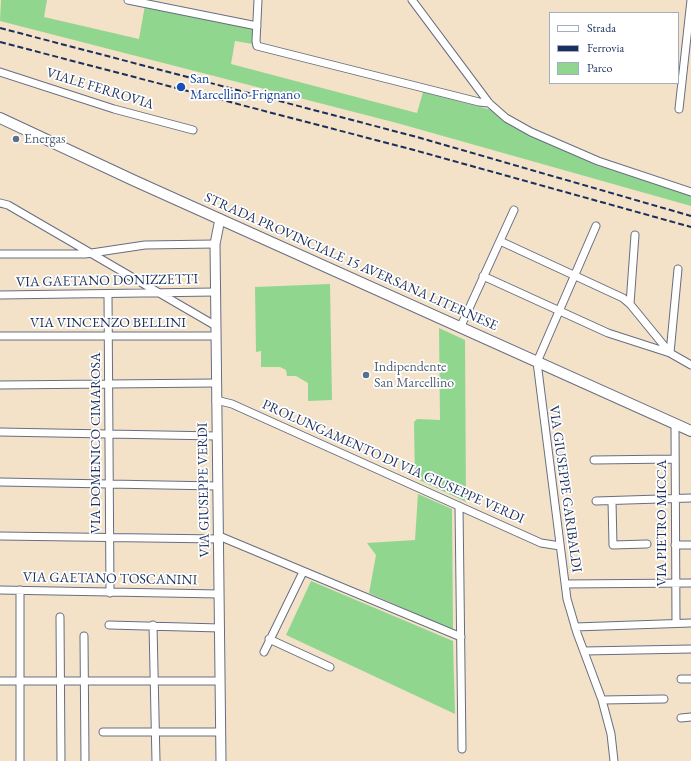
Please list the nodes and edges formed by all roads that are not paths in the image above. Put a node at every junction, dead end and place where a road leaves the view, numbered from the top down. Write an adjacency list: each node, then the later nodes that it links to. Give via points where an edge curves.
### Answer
1 (128, 0): 5 (street)
2 (258, 0): 5 (street)
3 (412, 0): 7 (street)
4 (691, 0): 8 (street)
5 (257, 26): 7 (street, via 257,46)
6 (0, 72): 10 (street, VIALE FERROVIA, via 114,109)
7 (489, 103): 11 (street, via 506,118 531,132 598,161)
8 (679, 109)
9 (0, 118): 14 (main road, STRADA PROVINCIALE 15 AVERSANA LITERNESE)
10 (193, 130)
11 (691, 192)
12 (0, 203): 20 (street, via 8,205)
13 (514, 210): 17 (street)
14 (220, 219): 18 (street, VIA GIUSEPPE VERDI); 31 (main road, STRADA PROVINCIALE 15 AVERSANA LITERNESE)
15 (596, 226): 22 (street, VIA GIUSEPPE GARIBALDI)
16 (635, 235): 28 (street)
17 (500, 241): 22 (street); 23 (street)
18 (215, 244): 20 (street, via 145,246); 24 (street, VIA GIUSEPPE VERDI)
19 (0, 254): 20 (street)
20 (93, 254): 25 (street)
21 (678, 269): 35 (street)
22 (575, 275): 28 (street, via 623,298); 29 (street, VIA GIUSEPPE GARIBALDI)
23 (483, 276): 29 (street); 31 (street)
24 (215, 292): 25 (street, VIA GAETANO DONIZZETTI); 30 (street, VIA GIUSEPPE VERDI)
25 (160, 293): 26 (street, VIA GAETANO DONIZZETTI); 30 (street)
26 (108, 294): 27 (street, VIA GAETANO DONIZZETTI); 32 (street, VIA DOMENICO CIMAROSA)
27 (0, 295)
28 (630, 304): 35 (street)
29 (558, 310): 35 (street, via 608,333); 36 (street, VIA GIUSEPPE GARIBALDI)
30 (216, 326): 34 (street, VIA GIUSEPPE VERDI)
31 (461, 326): 36 (main road, STRADA PROVINCIALE 15 AVERSANA LITERNESE)
32 (109, 335): 33 (street, VIA VINCENZO BELLINI); 34 (street, VIA VINCENZO BELLINI); 39 (street, VIA DOMENICO CIMAROSA)
33 (0, 336)
34 (216, 336): 38 (street, VIA GIUSEPPE VERDI)
35 (670, 353): 37 (street)
36 (537, 362): 42 (main road, STRADA PROVINCIALE 15 AVERSANA LITERNESE); 63 (street, VIA GIUSEPPE GARIBALDI)
37 (691, 365)
38 (216, 383): 39 (street); 41 (street, VIA GIUSEPPE VERDI)
39 (109, 384): 40 (street); 45 (street, VIA DOMENICO CIMAROSA)
40 (0, 385)
41 (216, 400): 46 (street, VIA GIUSEPPE VERDI); 56 (street, PROLUNGAMENTO DI VIA GIUSEPPE VERDI, via 232,404)
42 (675, 424): 43 (main road, STRADA PROVINCIALE 15 AVERSANA LITERNESE); 47 (street, VIA PIETRO MICCA)
43 (691, 431)
44 (0, 432): 45 (street)
45 (109, 434): 46 (street); 50 (street, VIA DOMENICO CIMAROSA)
46 (217, 436): 51 (street, VIA GIUSEPPE VERDI)
47 (674, 459): 48 (street); 52 (street, VIA PIETRO MICCA)
48 (594, 460)
49 (0, 482): 50 (street)
50 (110, 484): 51 (street); 58 (street, VIA DOMENICO CIMAROSA)
51 (218, 486): 59 (street, VIA GIUSEPPE VERDI)
52 (675, 498): 53 (street); 55 (street); 61 (street, VIA PIETRO MICCA)
53 (691, 498)
54 (596, 501): 55 (street)
55 (612, 501): 60 (street, via 613,545)
56 (459, 506): 63 (street, PROLUNGAMENTO DI VIA GIUSEPPE VERDI, via 541,543); 80 (street)
57 (0, 536): 58 (street)
58 (110, 538): 59 (street); 70 (street, VIA DOMENICO CIMAROSA)
59 (219, 538): 64 (street); 71 (street, VIA GIUSEPPE VERDI)
60 (647, 544)
61 (675, 545): 62 (street); 65 (street, VIA PIETRO MICCA)
62 (691, 545)
63 (560, 546): 67 (street, VIA GIUSEPPE GARIBALDI)
64 (302, 572): 80 (street); 81 (street)
65 (676, 583): 66 (street); 67 (street); 73 (street, VIA PIETRO MICCA)
66 (691, 583)
67 (565, 584): 77 (street, VIA GIUSEPPE GARIBALDI)
68 (0, 590): 69 (street, VIA GAETANO TOSCANINI)
69 (20, 590): 70 (street, VIA GAETANO TOSCANINI); 93 (street)
70 (110, 593): 71 (street, VIA GAETANO TOSCANINI)
71 (219, 594): 78 (street, VIA GIUSEPPE VERDI)
72 (60, 617): 89 (street)
73 (676, 623): 74 (street); 77 (street)
74 (691, 623)
75 (109, 625): 76 (street)
76 (153, 625): 78 (street); 91 (street)
77 (575, 626): 83 (street, VIA GIUSEPPE GARIBALDI)
78 (220, 628): 92 (street, VIA GIUSEPPE VERDI)
79 (84, 636): 90 (street)
80 (461, 637): 101 (street)
81 (270, 639): 84 (street); 85 (street)
82 (691, 649): 83 (street)
83 (584, 651): 95 (street, VIA GIUSEPPE GARIBALDI)
84 (264, 652)
85 (330, 667)
86 (681, 679): 87 (street)
87 (691, 679)
88 (0, 681): 93 (street)
89 (60, 681): 90 (street); 93 (street); 103 (street)
90 (84, 681): 91 (street); 104 (street)
91 (154, 681): 92 (street); 98 (street)
92 (220, 681): 100 (street, VIA GIUSEPPE VERDI)
93 (20, 682): 102 (street)
94 (664, 699): 95 (street)
95 (602, 700): 107 (street, VIA GIUSEPPE GARIBALDI, via 611,734)
96 (681, 718): 97 (street)
97 (691, 718)
98 (155, 731): 99 (street); 100 (street); 105 (street)
99 (103, 732)
100 (220, 732): 106 (street, VIA GIUSEPPE VERDI)
101 (462, 749)
102 (20, 761)
103 (61, 761)
104 (85, 761)
105 (156, 761)
106 (221, 761)
107 (614, 761)

